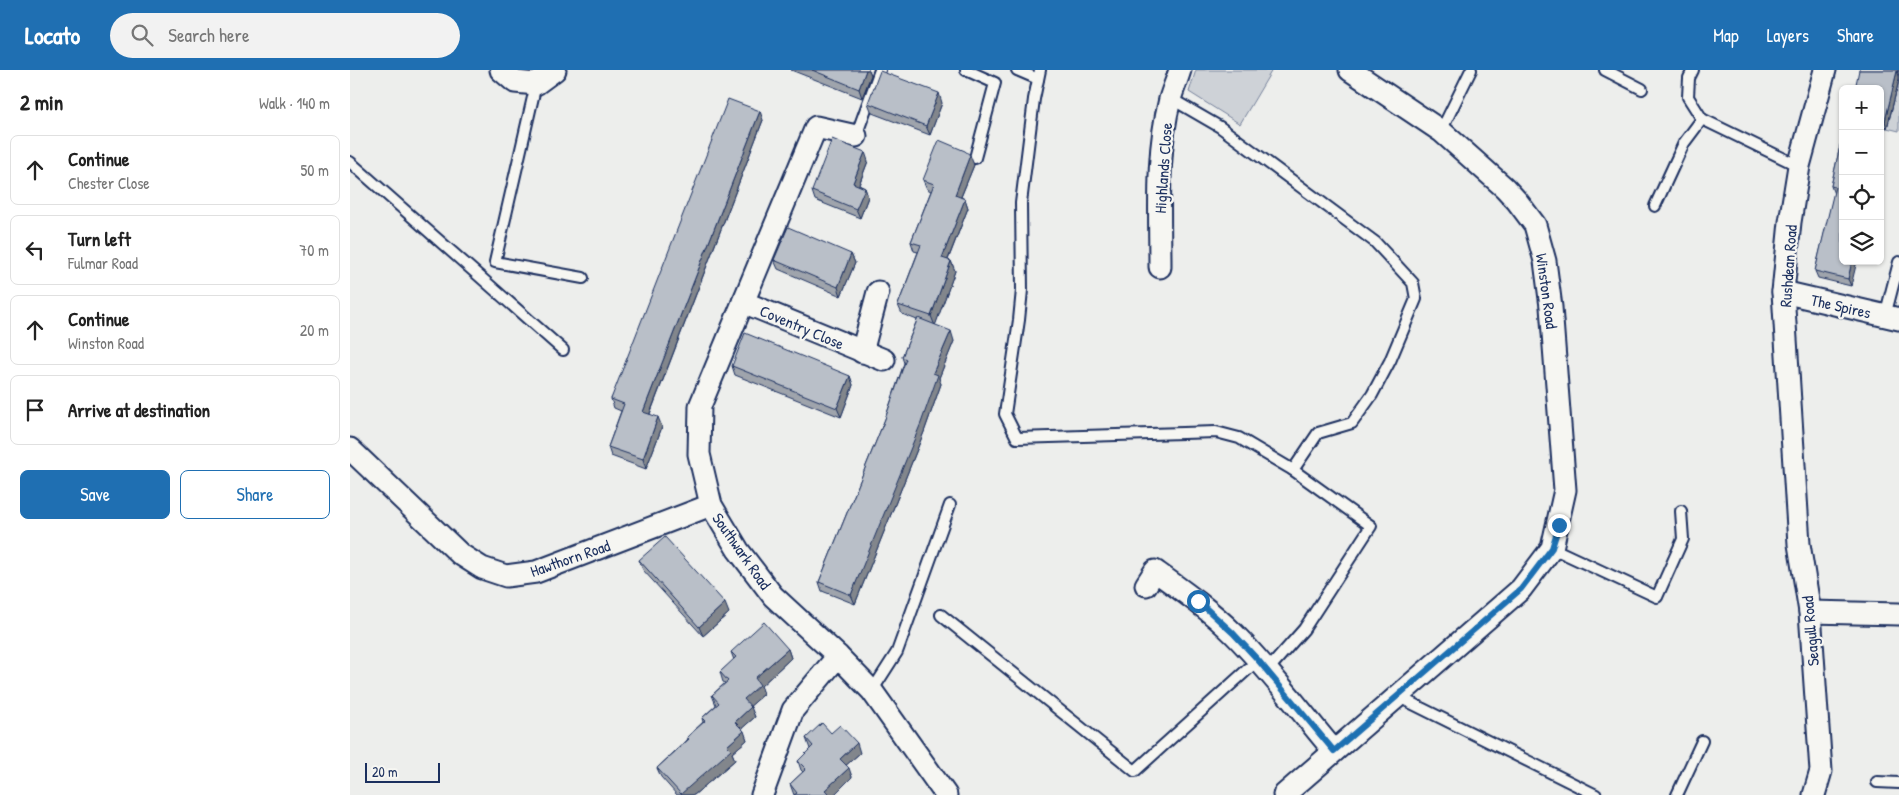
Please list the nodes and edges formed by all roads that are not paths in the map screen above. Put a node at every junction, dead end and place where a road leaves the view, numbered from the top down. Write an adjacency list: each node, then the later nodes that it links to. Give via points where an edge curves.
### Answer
1 (501, 70): 13 (street, via 516,82)
2 (555, 70): 13 (street)
3 (880, 70): 18 (lane)
4 (966, 70): 19 (lane, via 995,83)
5 (1017, 70): 12 (lane)
6 (1180, 70): 15 (street, Highlands Close)
7 (1350, 70): 17 (street, Winston Road)
8 (1471, 70): 17 (lane)
9 (1605, 70): 14 (lane)
10 (1693, 70): 16 (lane, via 1688,97)
11 (1825, 70): 21 (street, Rushdean Road)
12 (1039, 75): 35 (lane, via 1021,202 1022,290 1005,414 1017,438 1216,432 1239,438)
13 (536, 84): 25 (lane, via 495,262)
14 (1642, 89)
15 (1170, 98): 24 (street, Highlands Close, via 1160,168); 35 (lane, via 1220,127 1375,242 1413,283 1416,299 1372,395 1352,423 1318,433)
16 (1702, 119): 21 (lane); 22 (lane, via 1684,143)
17 (1441, 132): 39 (street, Winston Road, via 1517,201 1535,225 1545,261 1565,490)
18 (856, 136): 28 (street, Southwark Road, via 816,127)
19 (975, 158)
20 (350, 162): 30 (lane)
21 (1799, 166): 27 (street, Rushdean Road)
22 (1656, 206)
23 (1899, 262): 29 (lane)
24 (1160, 268)
25 (584, 278)
26 (878, 292): 31 (street, Coventry Close)
27 (1783, 292): 29 (street, The Spires); 34 (street, Rushdean Road)
28 (743, 302): 31 (street, Coventry Close); 36 (street, Southwark Road, via 700,406 699,454)
29 (1892, 318)
30 (563, 350)
31 (862, 352): 32 (street, Coventry Close)
32 (884, 360)
33 (350, 449): 36 (street, Hawthorn Road, via 460,554 482,568 506,576 536,572)
34 (1794, 466): 41 (street, Seagull Road, via 1799,544)
35 (1293, 470): 45 (lane, via 1371,526 1304,629)
36 (711, 505): 44 (street, Southwark Road, via 738,550 773,596)
37 (950, 506): 46 (lane, via 897,652)
38 (1681, 510): 39 (lane, via 1683,539 1657,597)
39 (1552, 548): 47 (street, Winston Road, via 1521,589)
40 (1146, 585): 45 (street, via 1155,571 1198,601)
41 (1810, 612): 42 (street); 57 (street, Seagull Road, via 1821,771)
42 (1899, 614)
43 (941, 615): 45 (lane, via 1135,771)
44 (838, 656): 46 (street, Southwark Road); 52 (street, via 793,710)
45 (1263, 666): 49 (street)
46 (872, 691): 53 (street, Southwark Road)
47 (1397, 696): 49 (street, Winston Road); 55 (lane)
48 (1702, 741): 56 (lane)
49 (1334, 751): 54 (street, Winston Road)
50 (1877, 782): 51 (lane)
51 (1899, 783)
52 (762, 795)
53 (946, 795)
54 (1284, 795)
55 (1596, 795)
56 (1677, 795)
57 (1814, 795)

